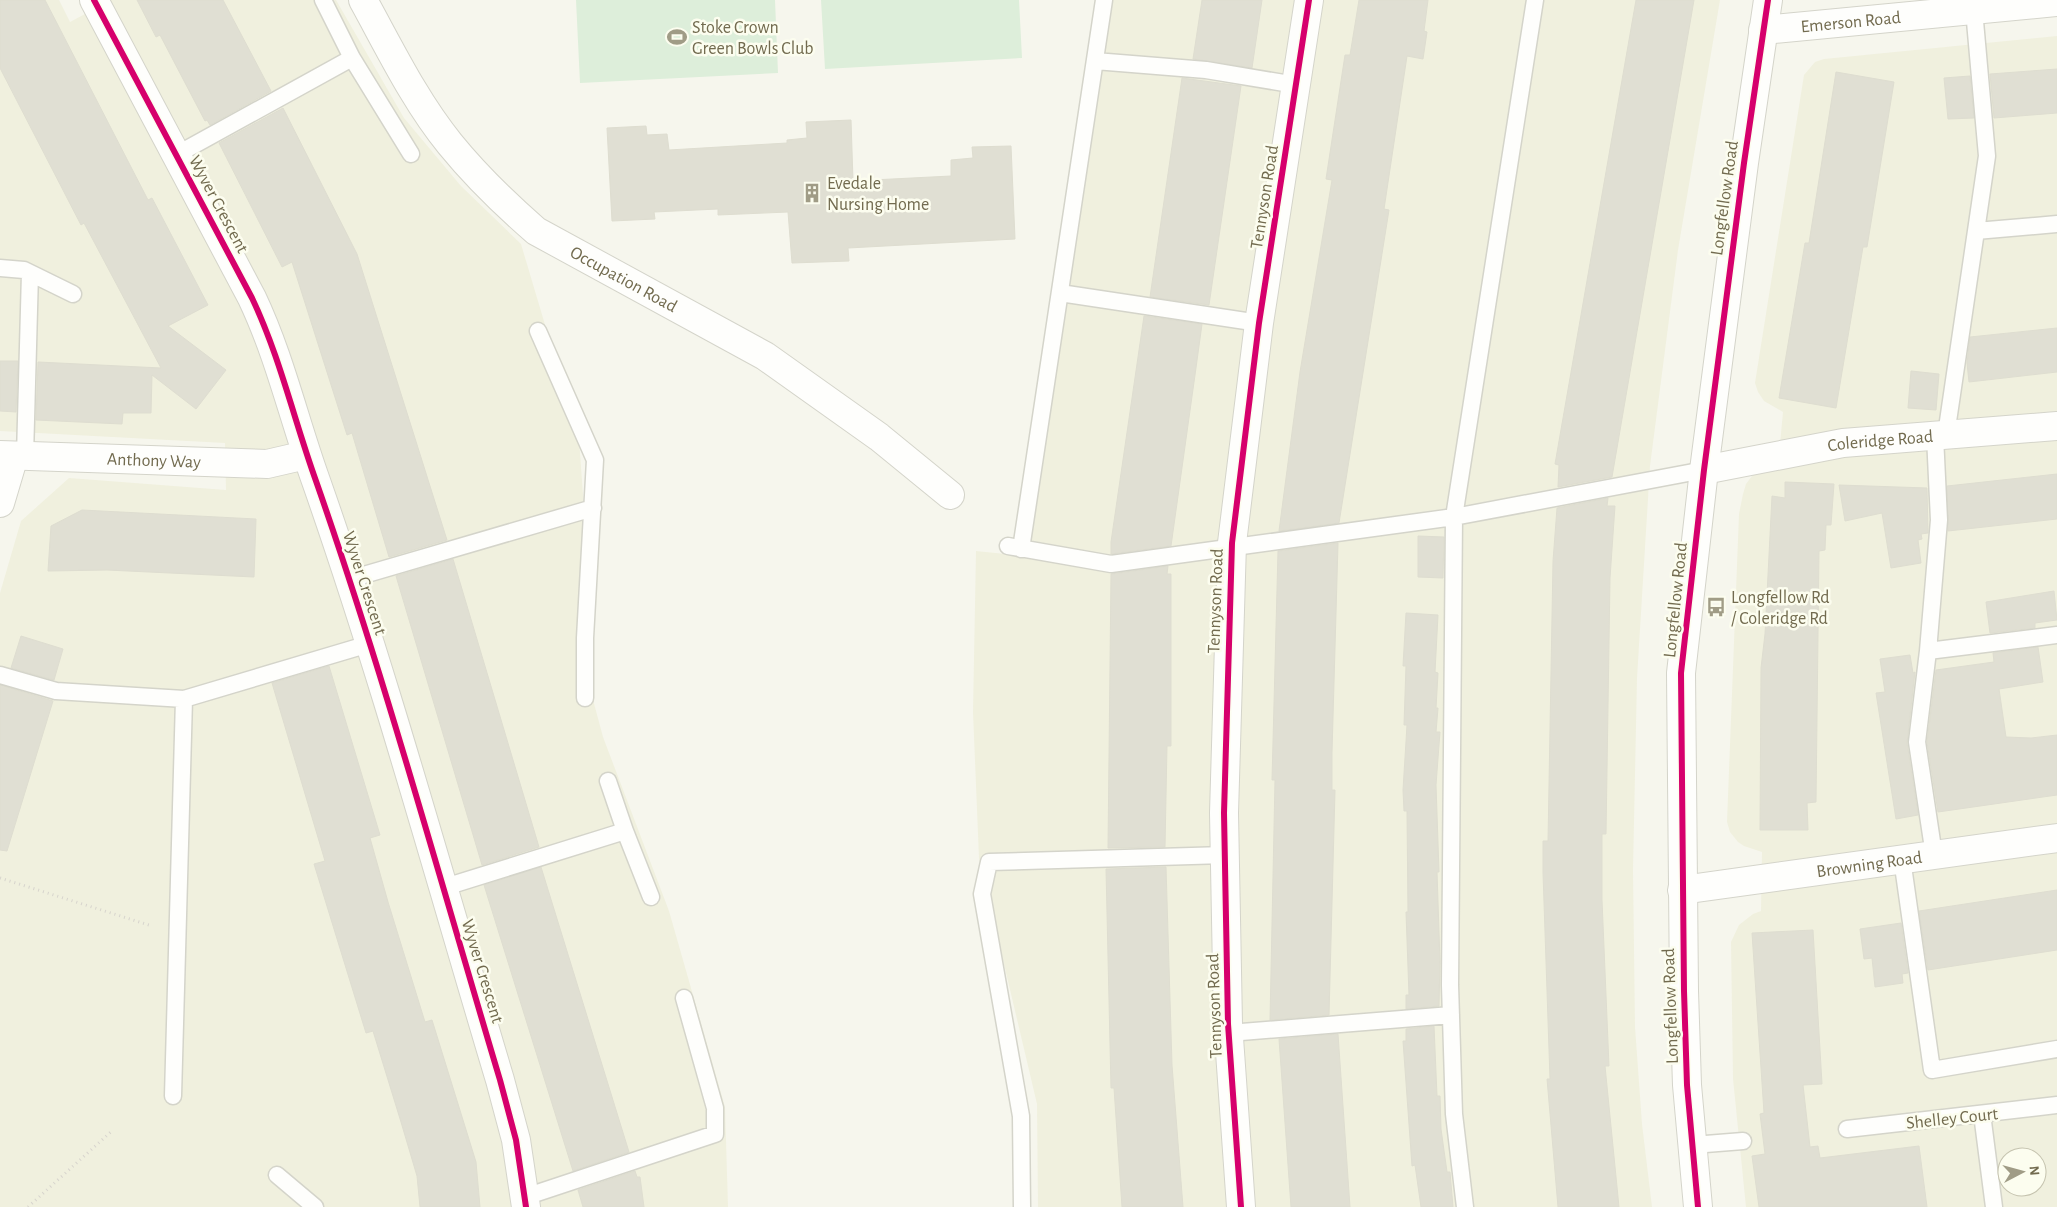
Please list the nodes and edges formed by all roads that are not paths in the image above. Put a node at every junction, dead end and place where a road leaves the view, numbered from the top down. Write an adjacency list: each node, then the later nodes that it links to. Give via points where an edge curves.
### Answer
1 (94, 0): 15 (street, Wyver Crescent)
2 (324, 0): 11 (lane)
3 (363, 0): 29 (street, Occupation Road, via 418,98 449,143 505,204 536,231 765,356 879,437)
4 (1104, 0): 12 (lane)
5 (1310, 0): 13 (street, Tennyson Road)
6 (1535, 0): 32 (lane)
7 (1768, 0): 10 (street, Longfellow Road)
8 (2057, 2): 9 (street, Emerson Road)
9 (1974, 10): 10 (street, Emerson Road); 17 (lane, via 1987,156)
10 (1763, 30): 28 (street, Longfellow Road)
11 (352, 58): 14 (lane); 15 (lane)
12 (1095, 61): 13 (lane, via 1206,70); 20 (lane)
13 (1296, 84): 22 (street, Tennyson Road)
14 (411, 154)
15 (176, 155): 26 (street, Wyver Crescent, via 261,317)
16 (2057, 224): 17 (lane)
17 (1976, 231): 25 (lane)
18 (0, 268): 19 (lane)
19 (30, 273): 21 (lane); 27 (lane)
20 (1060, 293): 22 (lane); 33 (lane, via 1014,547 1111,564)
21 (74, 294)
22 (1259, 323): 33 (street, Tennyson Road)
23 (538, 331): 31 (lane, via 595,460)
24 (2057, 426): 25 (street, Coleridge Road)
25 (1941, 436): 28 (street, Coleridge Road, via 1844,443); 37 (lane, via 1939,520)
26 (306, 455): 27 (street, Anthony Way, via 267,464); 34 (street, Wyver Crescent)
27 (13, 456): 30 (street)
28 (1704, 470): 32 (lane); 48 (street, Longfellow Road, via 1681,673)
29 (950, 495)
30 (0, 503)
31 (593, 508): 34 (lane); 39 (lane, via 585,638)
32 (1454, 517): 33 (lane); 51 (lane)
33 (1232, 547): 44 (street, Tennyson Road)
34 (350, 579): 36 (street, Wyver Crescent)
35 (2057, 635): 37 (lane)
36 (369, 644): 40 (lane); 47 (street, Wyver Crescent)
37 (1928, 651): 45 (lane, via 1917,742)
38 (0, 675): 40 (lane, via 56,691)
39 (585, 698)
40 (184, 699): 54 (lane)
41 (608, 780): 42 (lane)
42 (625, 831): 47 (lane); 49 (lane)
43 (2057, 838): 45 (street, Browning Road)
44 (1225, 855): 52 (street, Tennyson Road); 63 (lane, via 989,862 982,894 1021,1116)
45 (1934, 855): 46 (street, Browning Road)
46 (1902, 859): 48 (street, Browning Road); 53 (lane, via 1932,1070)
47 (442, 888): 61 (street, Wyver Crescent, via 516,1140)
48 (1682, 890): 59 (street, Longfellow Road, via 1687,1085)
49 (651, 897)
50 (684, 998): 61 (lane, via 715,1108 715,1134)
51 (1451, 1015): 52 (lane); 65 (lane, via 1454,1114)
52 (1229, 1033): 64 (street, Tennyson Road)
53 (2057, 1050)
54 (173, 1096)
55 (2057, 1105): 56 (lane, Shelley Court)
56 (1982, 1114): 57 (lane, Shelley Court); 67 (lane)
57 (1847, 1129)
58 (1743, 1141): 59 (lane)
59 (1693, 1145): 66 (street, Longfellow Road)
60 (277, 1174): 62 (lane)
61 (526, 1202)
62 (315, 1207)
63 (1022, 1207)
64 (1241, 1207)
65 (1465, 1207)
66 (1698, 1207)
67 (1994, 1207)

